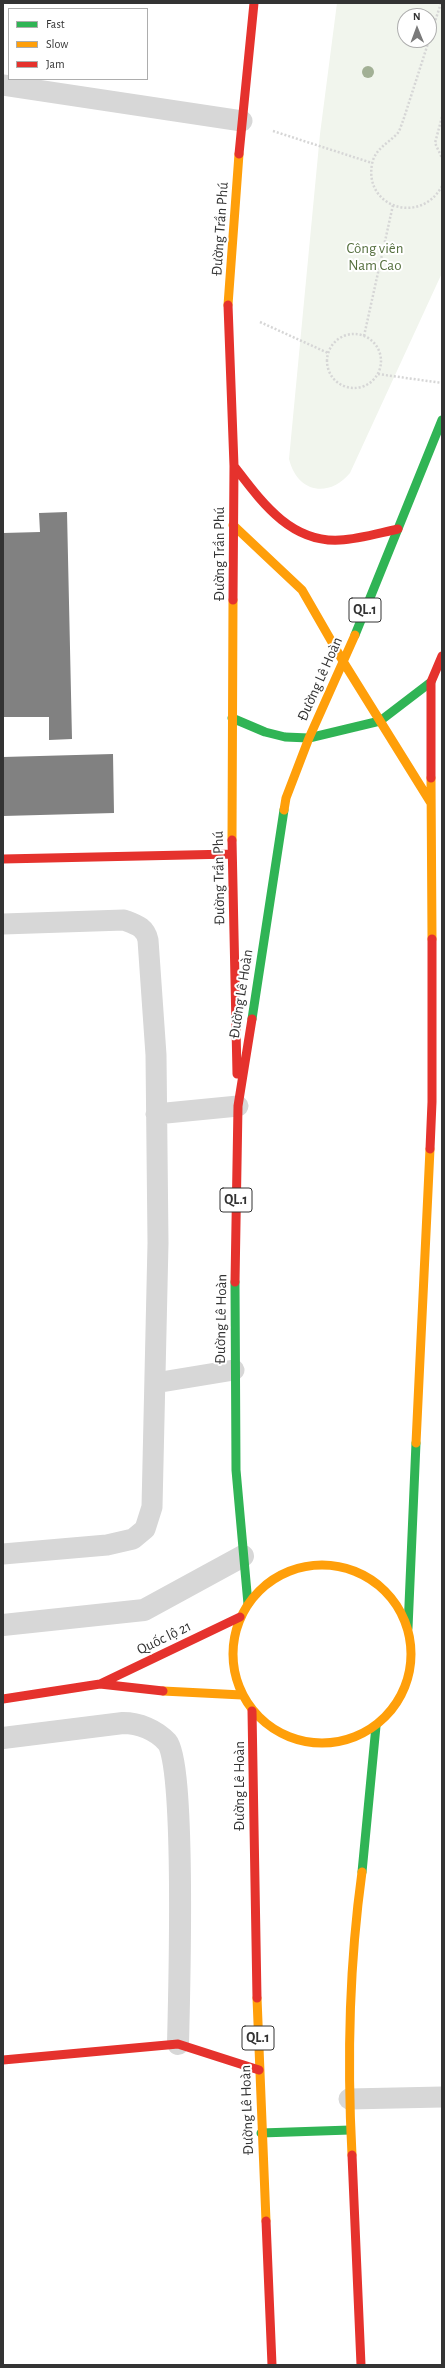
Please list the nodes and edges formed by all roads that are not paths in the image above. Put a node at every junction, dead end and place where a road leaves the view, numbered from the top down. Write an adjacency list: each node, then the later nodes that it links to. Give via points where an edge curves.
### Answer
1 (254, 3): 3 (main road, Đường Trần Phú)
2 (3, 85): 3 (lane)
3 (242, 122): 5 (main road, Đường Trần Phú, via 228,307)
4 (442, 420): 7 (main road, Đường Lê Hoàn / QL.1)
5 (234, 466): 6 (main road, Đường Trần Phú); 7 (main road, via 274,515 305,536 332,540)
6 (233, 525): 9 (main road, via 302,590); 11 (main road, Đường Trần Phú)
7 (398, 529): 9 (main road, Đường Lê Hoàn / QL.1)
8 (442, 656): 10 (main road)
9 (344, 663): 12 (main road); 13 (main road, Đường Lê Hoàn / QL.1)
10 (431, 682): 12 (main road); 14 (main road)
11 (232, 718): 13 (main road, via 265,732 285,737); 15 (main road, Đường Trần Phú)
12 (380, 721): 13 (main road); 14 (main road)
13 (309, 738): 18 (main road, Đường Lê Hoàn / QL.1, via 286,798)
14 (431, 803): 27 (main road, via 432,1102)
15 (232, 854): 16 (main road); 18 (main road, Đường Trần Phú)
16 (3, 859)
17 (3, 924): 19 (lane, via 124,920 146,931 156,1055)
18 (238, 1106): 19 (lane); 20 (main road, Đường Lê Hoàn / QL.1)
19 (156, 1114): 21 (lane, via 158,1242)
20 (234, 1370): 21 (lane); 23 (main road, Đường Lê Hoàn / QL.1, via 236,1470)
21 (155, 1383): 22 (lane, via 152,1506 145,1529 133,1539 107,1545)
22 (3, 1554)
23 (243, 1556): 24 (main road, Đường Lê Hoàn / QL.1); 26 (street, via 144,1610)
24 (248, 1604): 25 (main road); 27 (main road, via 267,1583 293,1570 321,1565 349,1570 375,1582 395,1603)
25 (240, 1616): 28 (main road, Quốc lộ 21); 29 (main road, via 234,1633 233,1665)
26 (3, 1625)
27 (408, 1628): 32 (main road, via 412,1656 407,1682 395,1706)
28 (100, 1684): 29 (main road, Quốc lộ 21, via 155,1691); 30 (main road, Quốc lộ 21)
29 (242, 1695): 31 (main road)
30 (3, 1699)
31 (252, 1711): 32 (main road, via 273,1729 297,1740 325,1744 352,1739); 36 (main road, Đường Lê Hoàn / QL.1)
32 (376, 1726): 38 (main road, via 350,2007)
33 (3, 1738): 34 (street, via 136,1723 167,1742 173,1757 179,1823)
34 (178, 2044): 35 (main road); 36 (main road)
35 (3, 2060)
36 (259, 2070): 40 (main road, Đường Lê Hoàn / QL.1)
37 (442, 2097): 38 (lane)
38 (349, 2098): 39 (main road)
39 (350, 2130): 40 (main road); 42 (main road)
40 (261, 2133): 41 (main road, Đường Lê Hoàn / QL.1)
41 (272, 2365)
42 (361, 2365)

